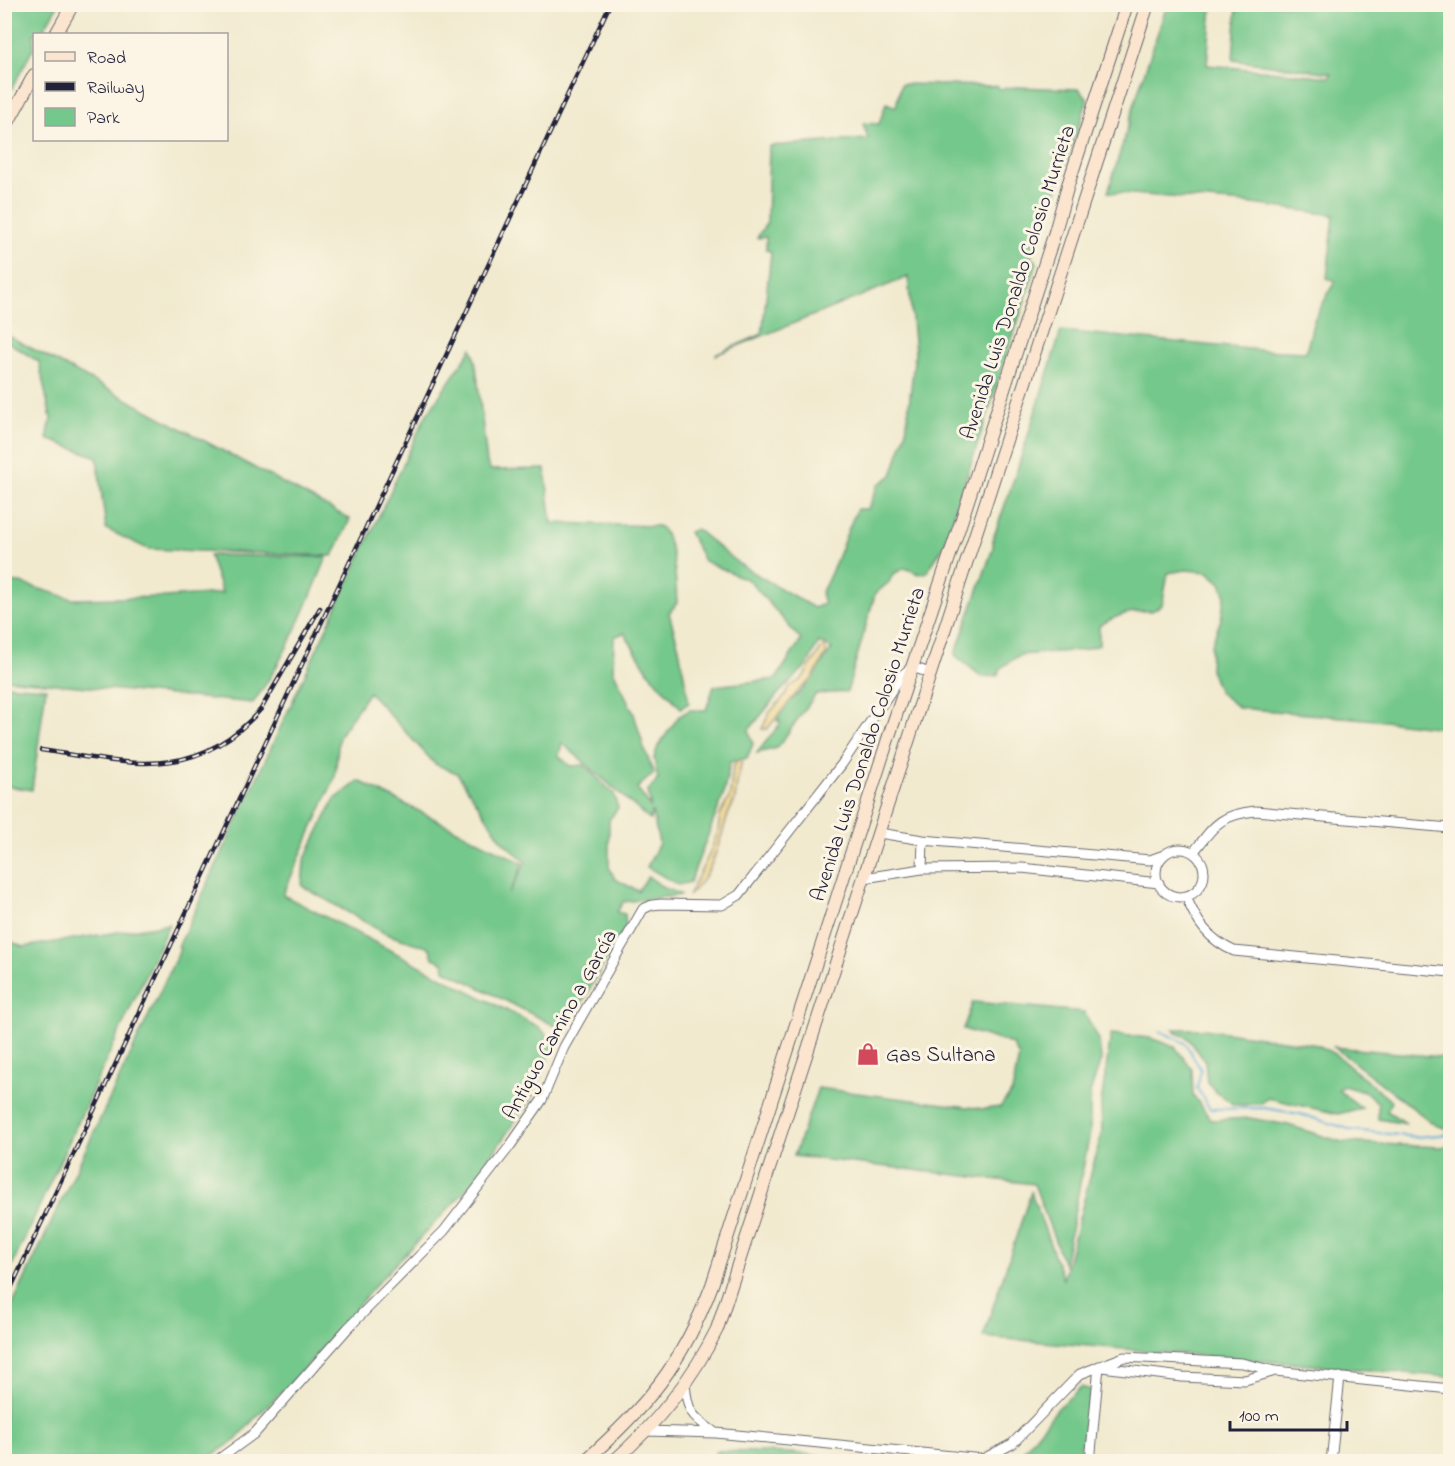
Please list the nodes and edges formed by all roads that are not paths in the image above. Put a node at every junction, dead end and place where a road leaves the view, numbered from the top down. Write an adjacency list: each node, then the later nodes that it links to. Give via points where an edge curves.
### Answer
1 (73, 4): 4 (main road)
2 (1127, 4): 7 (main road, Avenida Luis Donaldo Colosio Murrieta)
3 (1148, 4): 8 (main road, Avenida Luis Donaldo Colosio Murrieta)
4 (57, 33)
5 (33, 77): 6 (main road)
6 (4, 130)
7 (912, 667): 8 (street); 19 (main road, Avenida Luis Donaldo Colosio Murrieta); 28 (street, Antiguo Camino a García, via 901,676 842,764 739,895 722,905 661,904 643,909 564,1047 542,1100 510,1146 444,1231 348,1328 255,1433)
8 (930, 673): 10 (main road, Avenida Luis Donaldo Colosio Murrieta)
9 (1450, 828): 12 (street, via 1255,811 1217,823)
10 (879, 833): 11 (street); 15 (main road, Avenida Luis Donaldo Colosio Murrieta)
11 (923, 840): 13 (street, via 1150,860); 14 (street)
12 (1193, 853): 13 (street, via 1178,849); 17 (street, via 1203,865 1203,881)
13 (1164, 855): 16 (street, via 1157,868)
14 (922, 869): 15 (street); 16 (street, via 1022,868)
15 (864, 878): 20 (main road, Avenida Luis Donaldo Colosio Murrieta)
16 (1159, 883): 17 (street, via 1170,894)
17 (1185, 896): 18 (street, via 1209,936 1234,951)
18 (1450, 972)
19 (728, 1236): 20 (main road); 29 (main road, Avenida Luis Donaldo Colosio Murrieta, via 699,1319 670,1371 621,1429)
20 (746, 1242): 24 (main road, Avenida Luis Donaldo Colosio Murrieta, via 717,1329)
21 (1099, 1366): 22 (street, via 1182,1377 1245,1380); 22 (street, via 1124,1357 1242,1363); 27 (street, via 1080,1374 1012,1444 983,1459); 31 (street)
22 (1275, 1371): 23 (street)
23 (1340, 1377): 25 (street); 32 (street)
24 (685, 1383): 26 (main road, Avenida Luis Donaldo Colosio Murrieta); 27 (street, via 688,1410)
25 (1450, 1389)
26 (646, 1431): 27 (street); 30 (main road, Avenida Luis Donaldo Colosio Murrieta)
27 (716, 1433)
28 (215, 1461)
29 (584, 1461)
30 (614, 1461)
31 (1090, 1461)
32 (1331, 1461)

